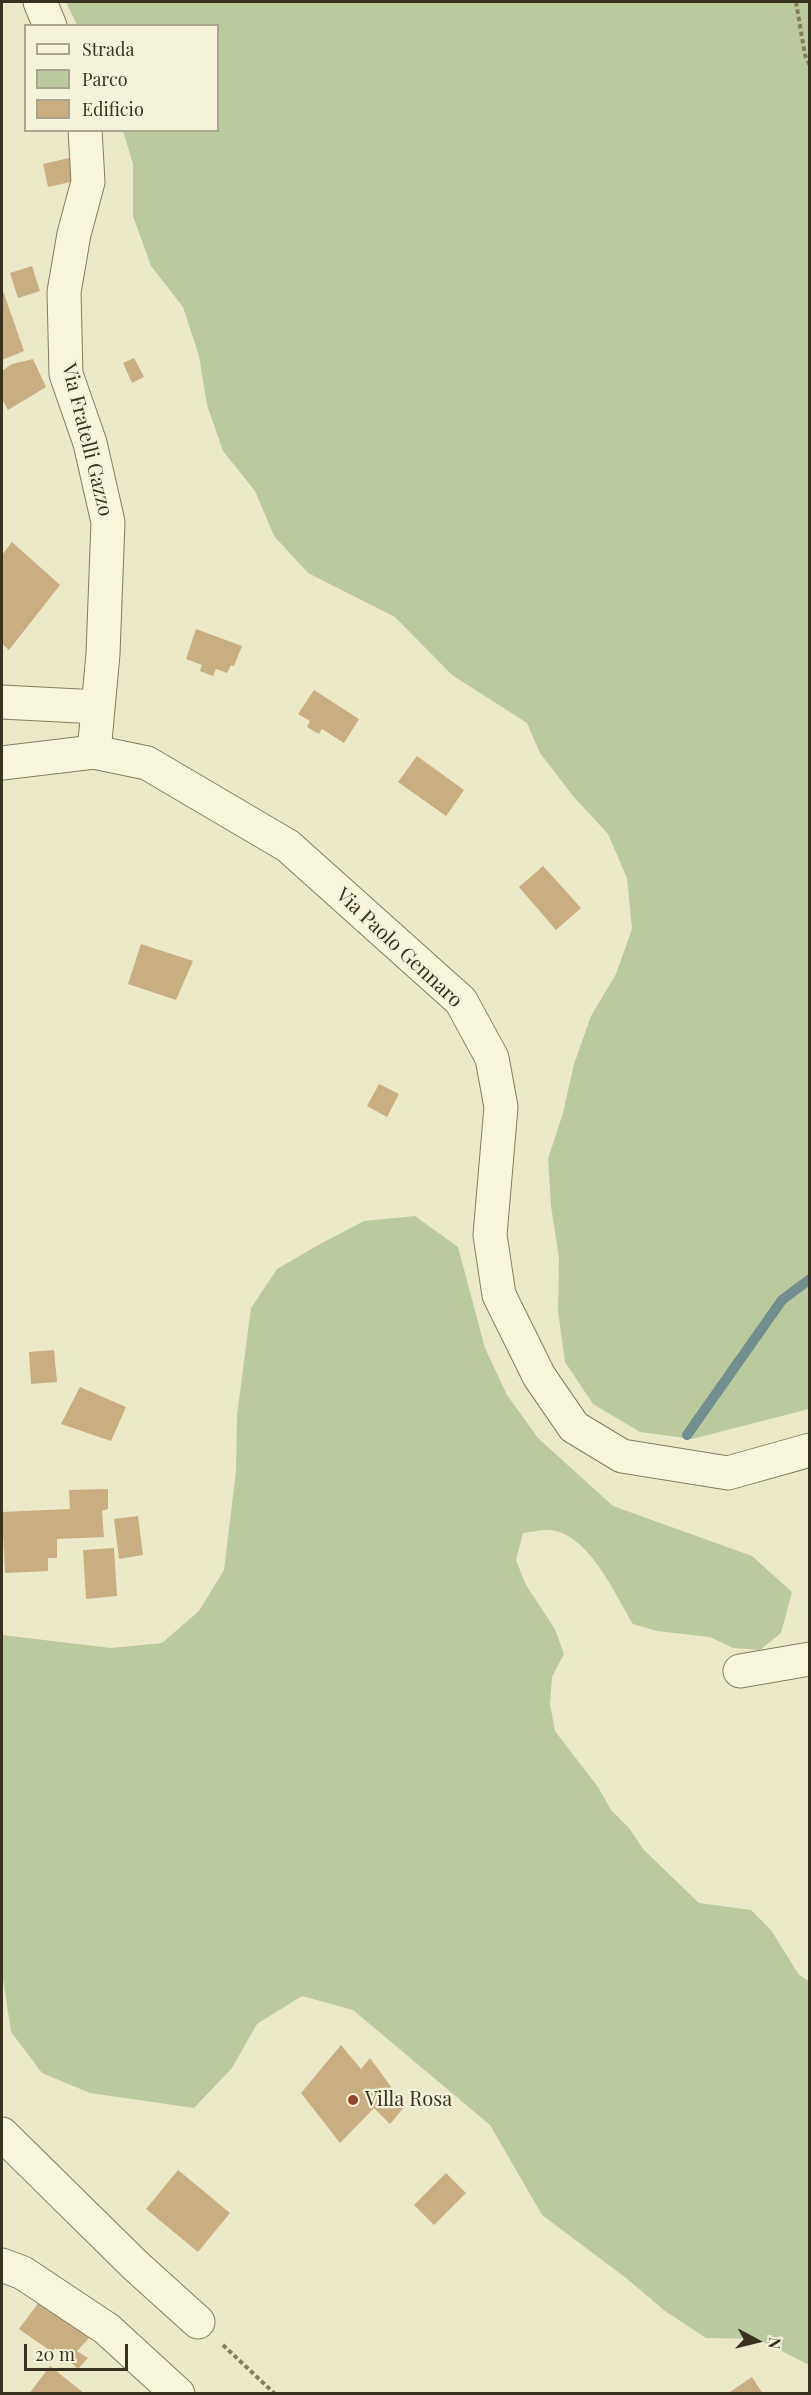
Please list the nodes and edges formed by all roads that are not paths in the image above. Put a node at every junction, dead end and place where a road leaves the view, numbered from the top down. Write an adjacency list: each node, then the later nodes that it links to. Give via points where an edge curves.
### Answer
1 (40, 2): 2 (street)
2 (49, 24)
3 (85, 132): 5 (street, Via Fratelli Gazzo, via 88,182 64,292 66,374 90,443 108,522)
4 (2, 702): 5 (street)
5 (98, 707): 6 (street, Via Fratelli Gazzo)
6 (94, 752): 7 (street, Via Paolo Gennaro); 8 (street, Via Paolo Gennaro, via 147,763 288,846 461,1001 492,1058 501,1107 490,1235 499,1295 539,1376 574,1427 622,1456 728,1473)
7 (2, 763)
8 (810, 1450)
9 (810, 1659): 10 (street)
10 (740, 1671)
11 (2, 2134): 13 (street)
12 (2, 2265): 14 (street, via 23,2273 107,2330)
13 (198, 2322)
14 (178, 2394)

